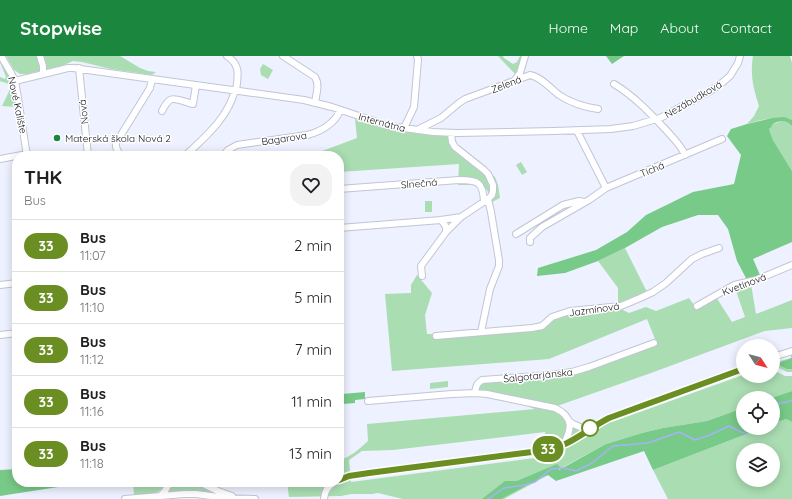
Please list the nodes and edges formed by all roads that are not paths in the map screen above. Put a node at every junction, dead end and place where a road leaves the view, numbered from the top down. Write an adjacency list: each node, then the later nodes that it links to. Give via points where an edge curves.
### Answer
1 (1, 56): 12 (street, Nové Kalište)
2 (40, 56): 9 (street)
3 (227, 56): 15 (street, via 238,69)
4 (283, 56): 16 (street, via 315,77 318,84)
5 (525, 56): 11 (street)
6 (740, 56): 20 (street, Nezábudková, via 734,70 723,82)
7 (419, 57): 21 (street, via 414,107)
8 (79, 68): 9 (street, Internátna); 10 (street, Internátna); 27 (street, Nová)
9 (43, 74): 12 (street, Internátna)
10 (152, 79): 14 (street, Internátna); 28 (street, via 150,88 117,140 115,146)
11 (516, 80): 17 (street, Zelená, via 532,76 565,98); 22 (street, Zelená, via 465,99 441,118)
12 (15, 81): 26 (street, Nové Kalište)
13 (614, 84): 20 (street)
14 (196, 85): 15 (street, Internátna); 19 (street, via 193,104 170,99)
15 (236, 90): 16 (street, Internátna); 29 (street, via 212,131)
16 (315, 103): 18 (street, Internátna)
17 (598, 109)
18 (340, 110): 21 (street, Internátna, via 389,126); 30 (street, Bagarova, via 332,122 311,134 238,145)
19 (162, 111)
20 (656, 119): 23 (street, via 623,128); 31 (street)
21 (404, 128): 22 (street, Internátna)
22 (416, 130): 24 (street, Internátna)
23 (577, 131): 24 (street); 34 (street)
24 (451, 133): 36 (street, via 455,147 490,177 493,191)
25 (722, 139): 31 (street, Tichá)
26 (26, 151)
27 (87, 151)
28 (118, 151)
29 (190, 151)
30 (227, 151)
31 (685, 155): 34 (street, Tichá)
32 (12, 157): 33 (street)
33 (0, 159)
34 (606, 188): 37 (street, Tichá)
35 (344, 189): 36 (street, Slnečná, via 470,180 481,186)
36 (486, 200): 38 (street); 50 (street, via 491,212 499,266 490,289)
37 (585, 202): 42 (street, Tichá, via 563,204); 43 (street, Tichá, via 538,230 530,238)
38 (461, 217): 39 (street); 41 (street)
39 (441, 220): 40 (street); 41 (street, via 445,224)
40 (344, 228)
41 (446, 232): 46 (street, via 421,266)
42 (516, 234)
43 (530, 242)
44 (719, 248): 50 (street, Jazmínová, via 697,256 660,288 626,304 570,311 552,317 538,327)
45 (792, 265): 49 (street, Kvetinová, via 727,289)
46 (422, 276)
47 (12, 284): 48 (street)
48 (0, 285)
49 (697, 306)
50 (481, 332): 53 (street, Jazmínová)
51 (12, 334): 52 (street)
52 (0, 335)
53 (436, 336)
54 (654, 343): 58 (street, Šalgotarjánska, via 572,372 482,380 476,386)
55 (792, 351): 56 (street)
56 (780, 355)
57 (736, 372): 61 (street, via 609,418)
58 (475, 393): 59 (street, Šalgotarjánska); 60 (street, Šalgotarjánska, via 555,408 565,414)
59 (368, 401)
60 (569, 421): 61 (street, Šalgotarjánska); 62 (street, via 570,431)
61 (587, 430): 62 (street)
62 (562, 446): 63 (street)
63 (344, 478)
64 (167, 487): 67 (street)
65 (210, 487): 68 (street)
66 (328, 487): 71 (street)
67 (161, 495): 68 (street, via 196,494); 69 (street)
68 (240, 498): 70 (street)
69 (125, 499)
70 (255, 499)
71 (324, 499)

